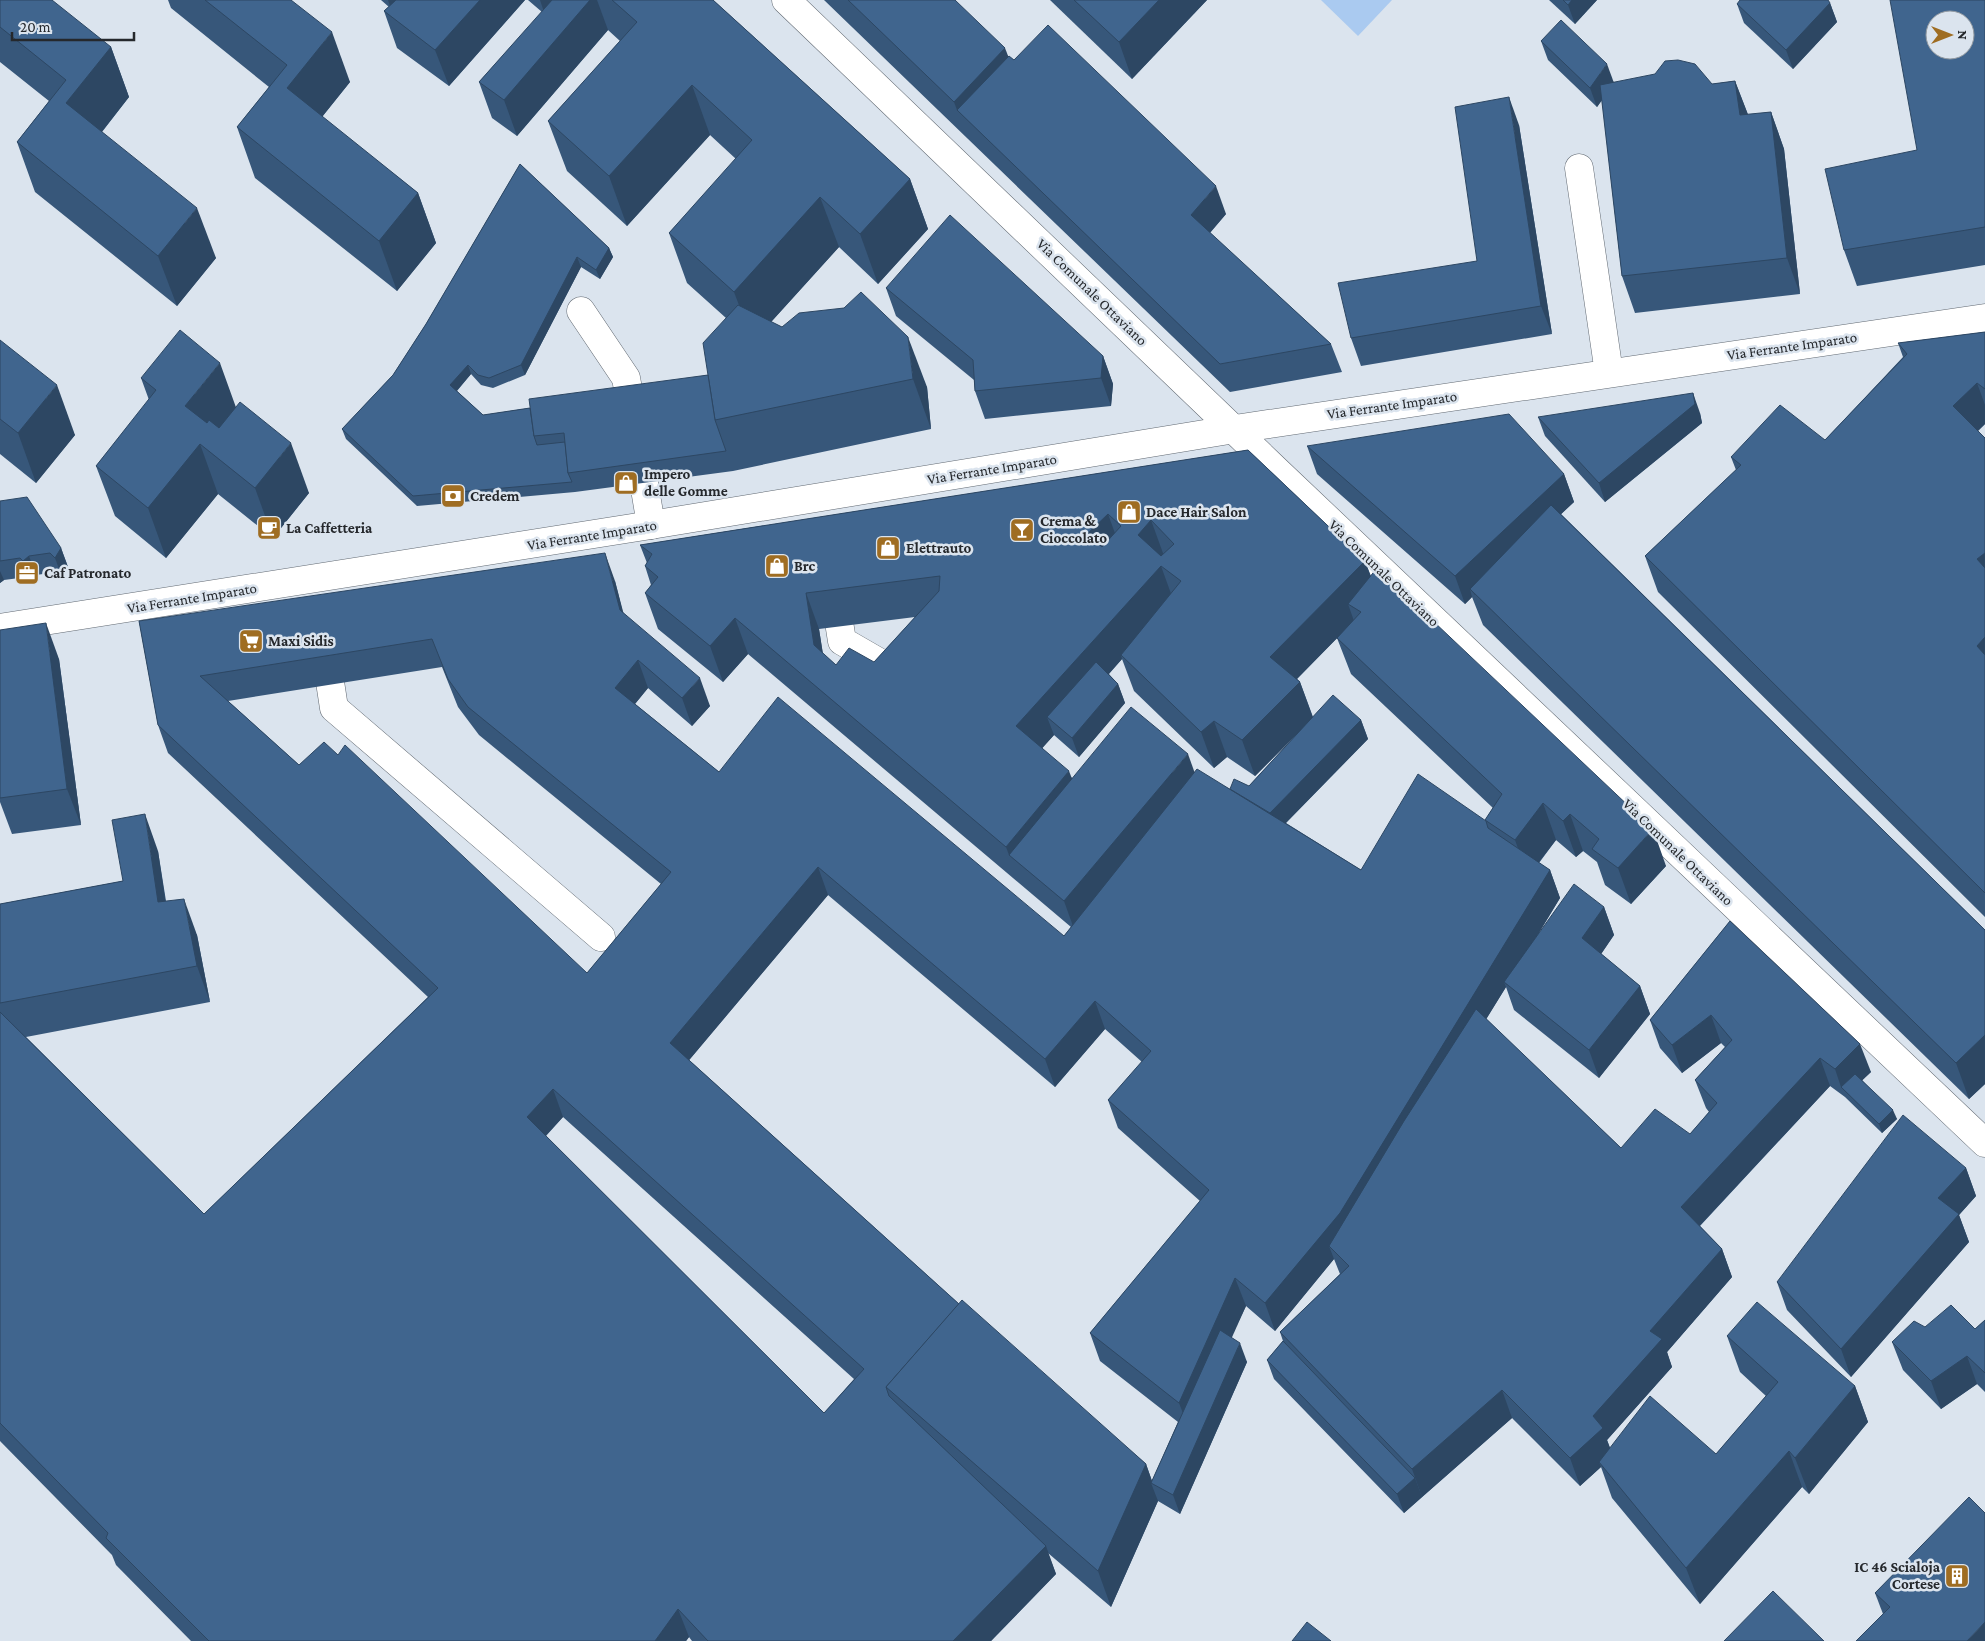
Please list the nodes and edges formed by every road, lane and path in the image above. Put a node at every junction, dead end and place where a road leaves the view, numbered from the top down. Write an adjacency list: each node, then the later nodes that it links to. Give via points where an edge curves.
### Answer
1 (786, 0): 7 (street, Via Comunale Ottaviano)
2 (1579, 168): 5 (street)
3 (581, 310): 6 (street, via 626,378)
4 (1985, 318): 5 (street, Via Ferrante Imparato)
5 (1609, 373): 7 (street, Via Ferrante Imparato)
6 (631, 406)
7 (1235, 429): 9 (street, Via Ferrante Imparato); 17 (street, Via Comunale Ottaviano)
8 (644, 484): 10 (street)
9 (820, 498): 10 (street, Via Ferrante Imparato); 11 (street)
10 (651, 525): 13 (street, Via Ferrante Imparato)
11 (824, 526)
12 (830, 565): 15 (street, via 842,641)
13 (318, 603): 14 (street, Via Ferrante Imparato); 16 (street, via 334,708)
14 (0, 628)
15 (894, 671)
16 (601, 938)
17 (1985, 1143)

